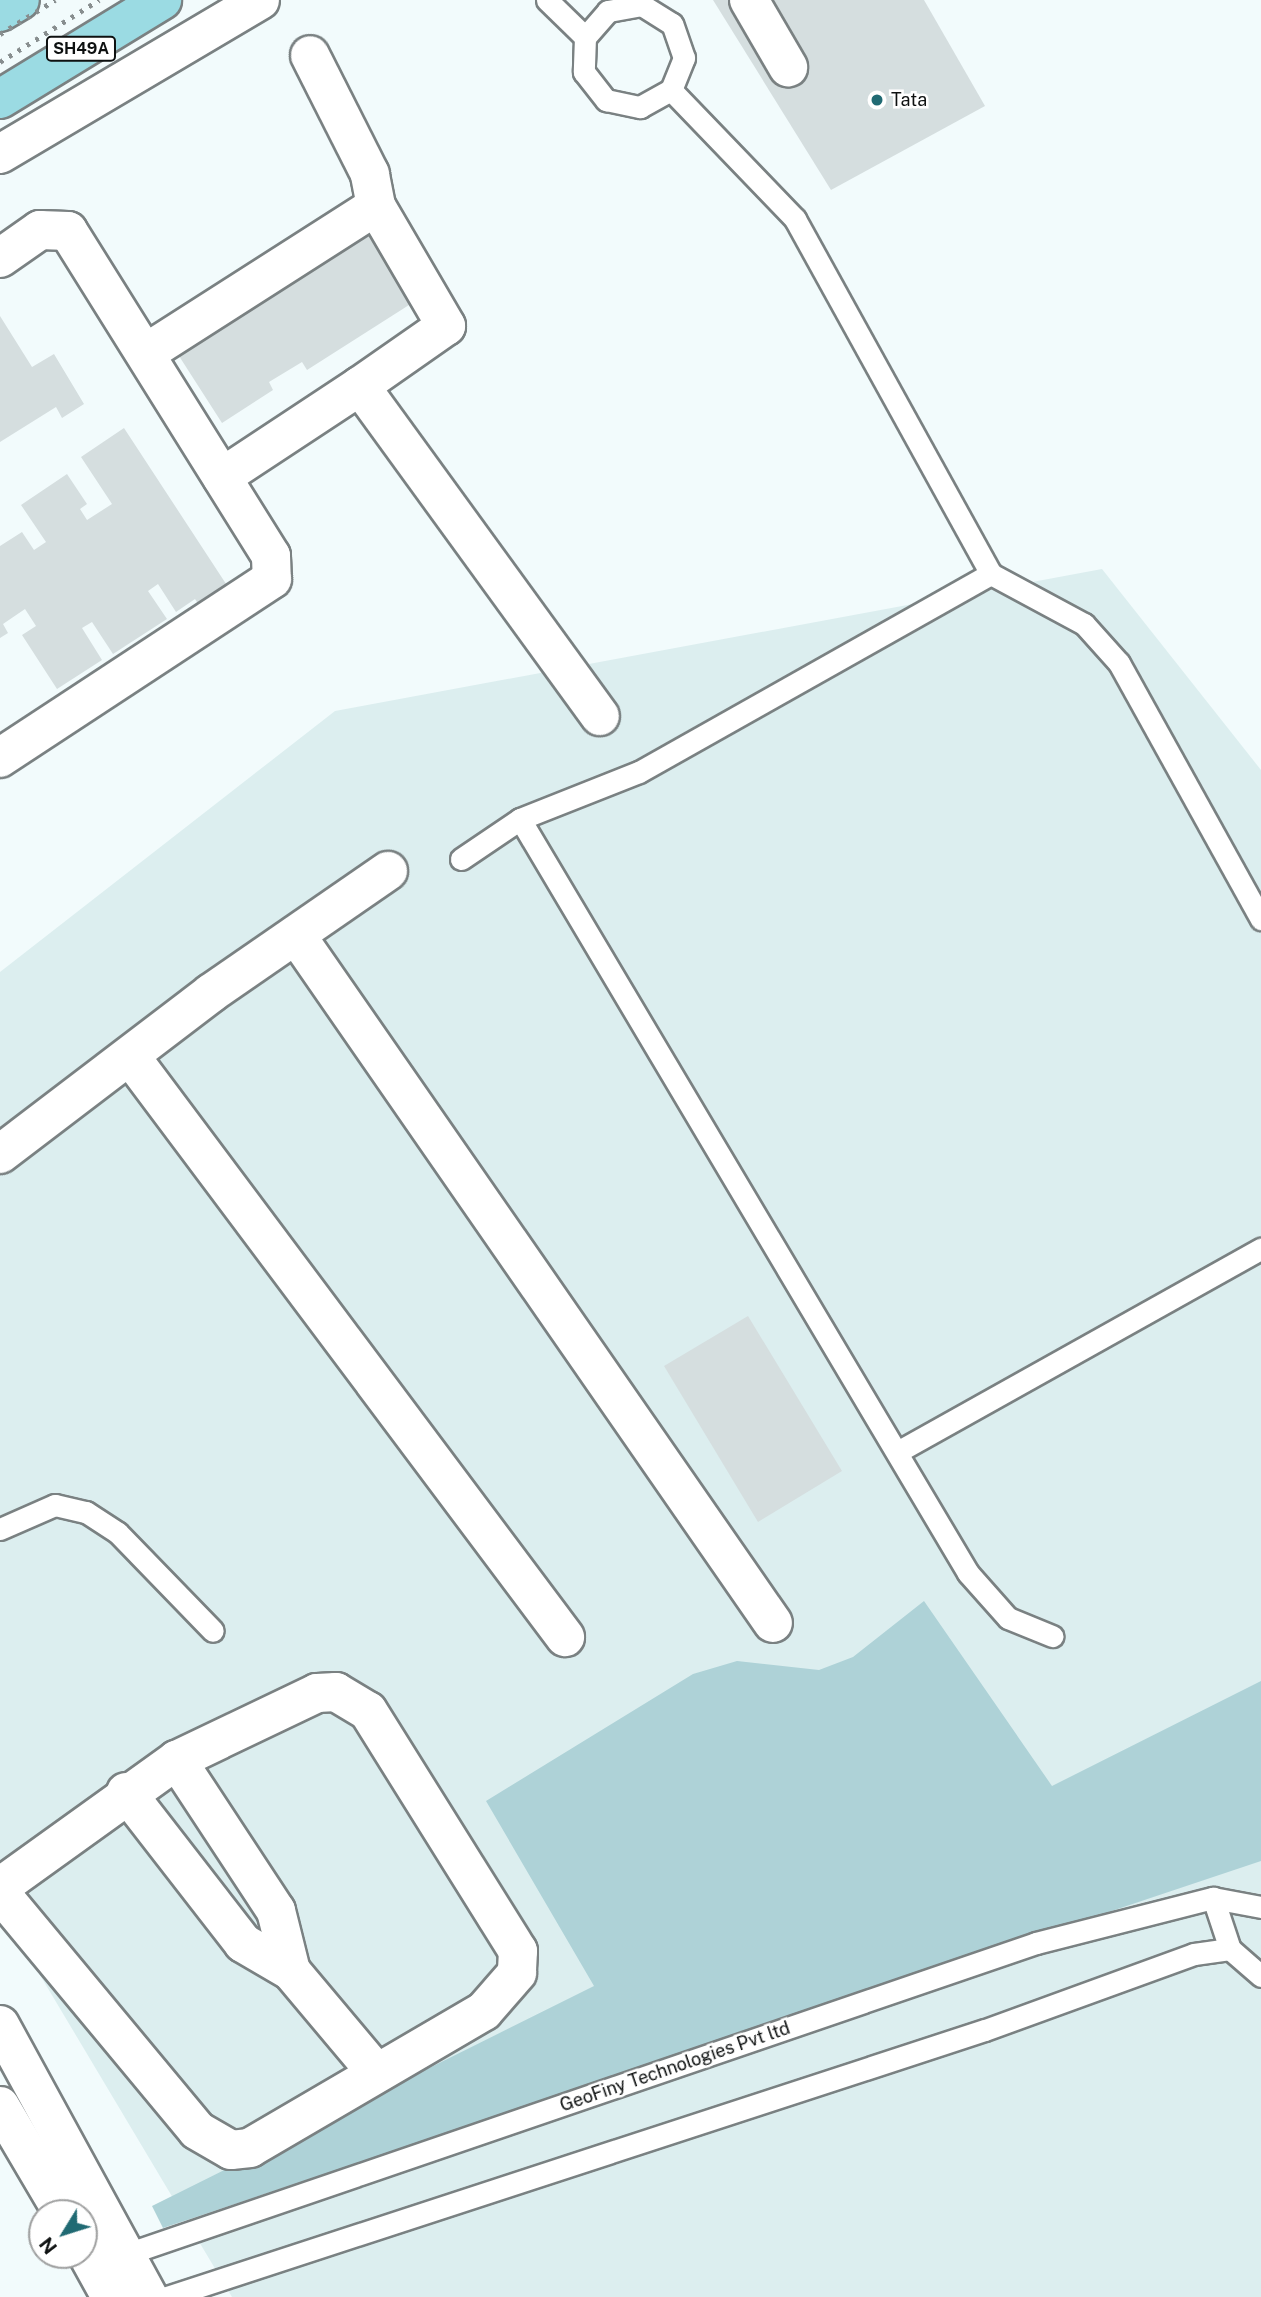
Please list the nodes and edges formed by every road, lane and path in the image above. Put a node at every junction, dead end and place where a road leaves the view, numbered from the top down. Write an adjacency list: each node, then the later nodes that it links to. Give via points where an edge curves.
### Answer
1 (20, 0): 6 (main road)
2 (162, 0): 11 (main road, SH49A)
3 (260, 0): 12 (street)
4 (547, 0): 7 (lane)
5 (749, 0): 9 (street)
6 (0, 12)
7 (585, 37): 10 (lane, via 584,72 606,100 640,107); 10 (lane, via 608,11 642,5 673,24 684,58)
8 (310, 55): 13 (street, via 370,174)
9 (788, 67)
10 (671, 90): 18 (lane, via 795,219)
11 (0, 99)
12 (0, 155)
13 (376, 206): 15 (street); 16 (street, via 446,326)
14 (0, 258): 15 (street, via 40,230 68,231)
15 (146, 353): 17 (street)
16 (360, 386): 17 (street); 19 (street)
17 (222, 477): 20 (street, via 271,556 272,579)
18 (991, 574): 21 (lane, via 639,772); 24 (lane, via 1084,624 1119,663)
19 (600, 716)
20 (0, 758)
21 (520, 819): 22 (lane); 29 (lane)
22 (461, 859)
23 (388, 871): 25 (street)
24 (1261, 919)
25 (296, 934): 26 (street); 31 (street)
26 (130, 1056): 27 (street); 34 (street)
27 (0, 1154)
28 (1261, 1249): 29 (lane)
29 (899, 1451): 33 (lane, via 989,1601 1008,1618)
30 (0, 1529): 32 (lane, via 55,1504 86,1512 118,1534)
31 (773, 1623)
32 (212, 1631)
33 (1052, 1636)
34 (565, 1637)
35 (177, 1760): 36 (street); 42 (street, via 276,1911); 45 (street, via 317,1693 351,1696 368,1711 517,1951 510,1986 484,2011)
36 (125, 1792): 37 (street); 42 (street, via 243,1943)
37 (0, 1886)
38 (0, 1893): 45 (street, via 216,2146 250,2148)
39 (1213, 1898): 40 (lane, GeoFiny Technologies Pvt ltd); 41 (lane); 48 (lane, GeoFiny Technologies Pvt ltd, via 1036,1943)
40 (1261, 1908)
41 (1230, 1950): 43 (lane); 50 (lane, via 1194,1954 985,2030)
42 (291, 1971): 45 (street)
43 (1261, 1976)
44 (0, 2025): 48 (street)
45 (373, 2070)
46 (0, 2106): 47 (street)
47 (55, 2199)
48 (104, 2266): 49 (street)
49 (148, 2297)
50 (167, 2297)

